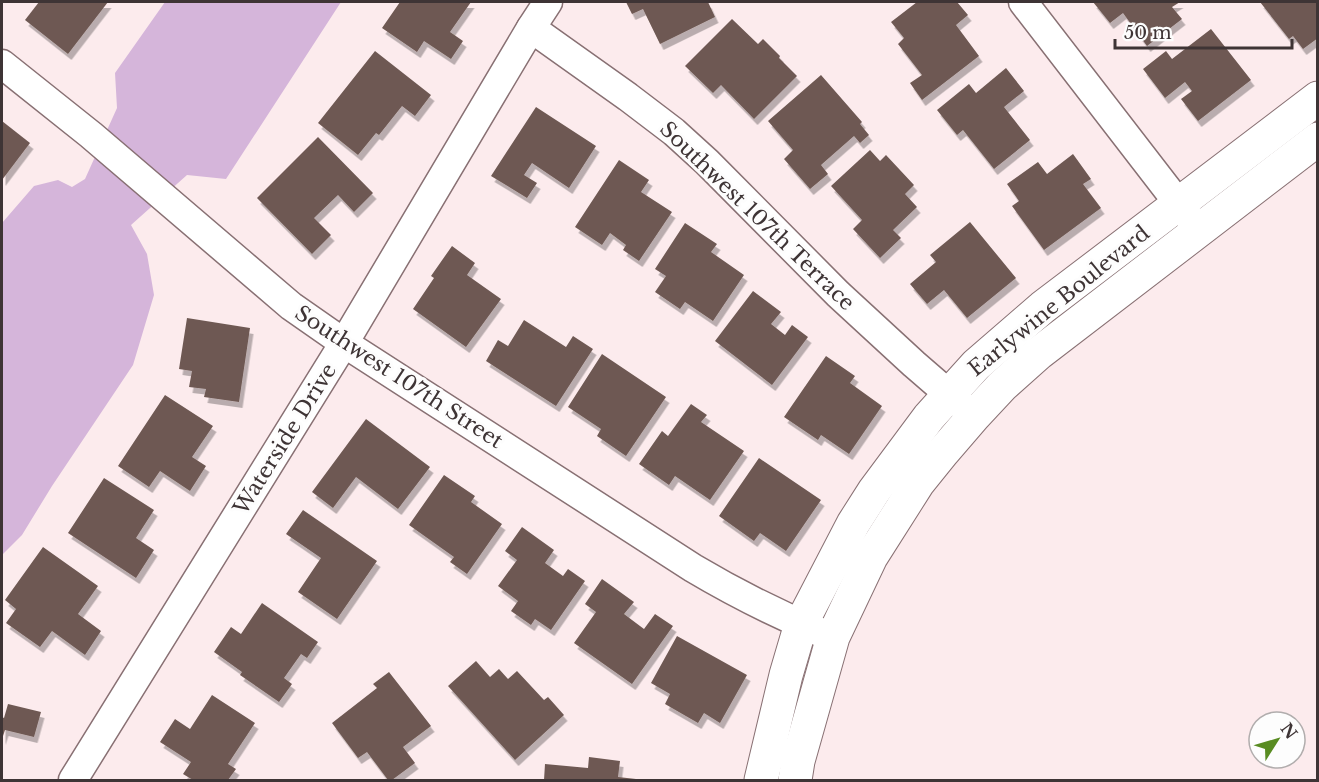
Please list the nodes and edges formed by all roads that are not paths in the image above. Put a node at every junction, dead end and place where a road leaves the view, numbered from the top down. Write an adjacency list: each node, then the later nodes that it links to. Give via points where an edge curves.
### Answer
1 (548, 2): 3 (street, Waterside Drive)
2 (1023, 2): 7 (street)
3 (531, 28): 9 (street, Waterside Drive); 10 (street, Southwest 107th Terrace, via 674,132 838,294)
4 (2, 64): 9 (street, Southwest 107th Street, via 291,306)
5 (1317, 98): 7 (street, Earlywine Boulevard)
6 (1317, 139): 8 (street, Earlywine Boulevard)
7 (1178, 204): 8 (street); 10 (street, Earlywine Boulevard, via 1043,307)
8 (1199, 230): 11 (street, Earlywine Boulevard, via 1039,353)
9 (344, 343): 12 (street, Southwest 107th Street, via 693,568); 14 (street, Waterside Drive)
10 (948, 395): 11 (street, Southwest 107th Terrace); 12 (street, Earlywine Boulevard, via 874,491)
11 (974, 416): 13 (street, Earlywine Boulevard, via 918,483 871,557)
12 (801, 624): 13 (street, Southwest 107th Street); 15 (street, Earlywine Boulevard)
13 (833, 637): 16 (street, Earlywine Boulevard)
14 (73, 780)
15 (761, 780)
16 (795, 780)

